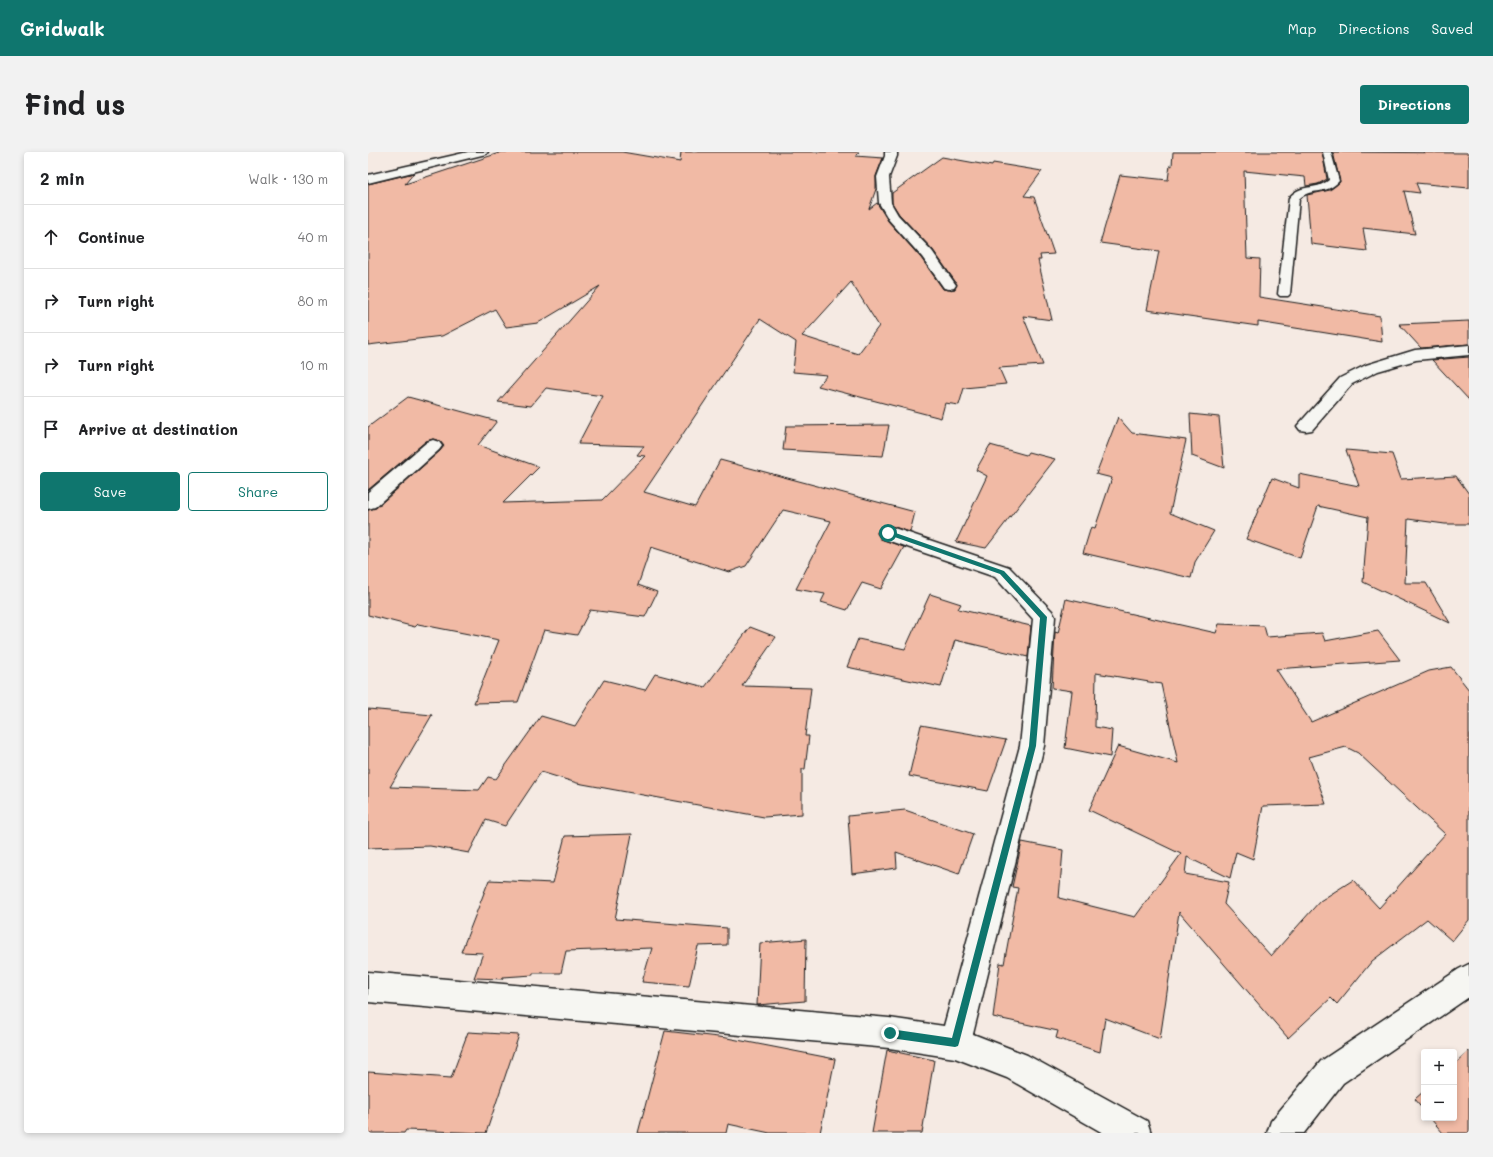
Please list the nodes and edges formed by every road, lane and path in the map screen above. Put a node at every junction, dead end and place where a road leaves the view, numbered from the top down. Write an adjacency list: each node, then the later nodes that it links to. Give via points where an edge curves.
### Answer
1 (482, 152): 4 (street)
2 (891, 152): 5 (street, via 883,177 885,203 893,217 927,254)
3 (1327, 152): 6 (lane, via 1334,181 1325,188 1301,191 1294,198)
4 (368, 179)
5 (949, 285)
6 (1284, 294)
7 (1469, 350): 8 (street, via 1415,355 1372,368 1346,381)
8 (1306, 426)
9 (433, 446): 10 (street)
10 (368, 502)
11 (888, 533): 14 (street, via 1002,572 1044,617 1032,746)
12 (1469, 979): 16 (street, via 1332,1072)
13 (368, 987): 14 (street, via 890,1033)
14 (955, 1043): 15 (street, via 1016,1066)
15 (1135, 1133)
16 (1283, 1133)

